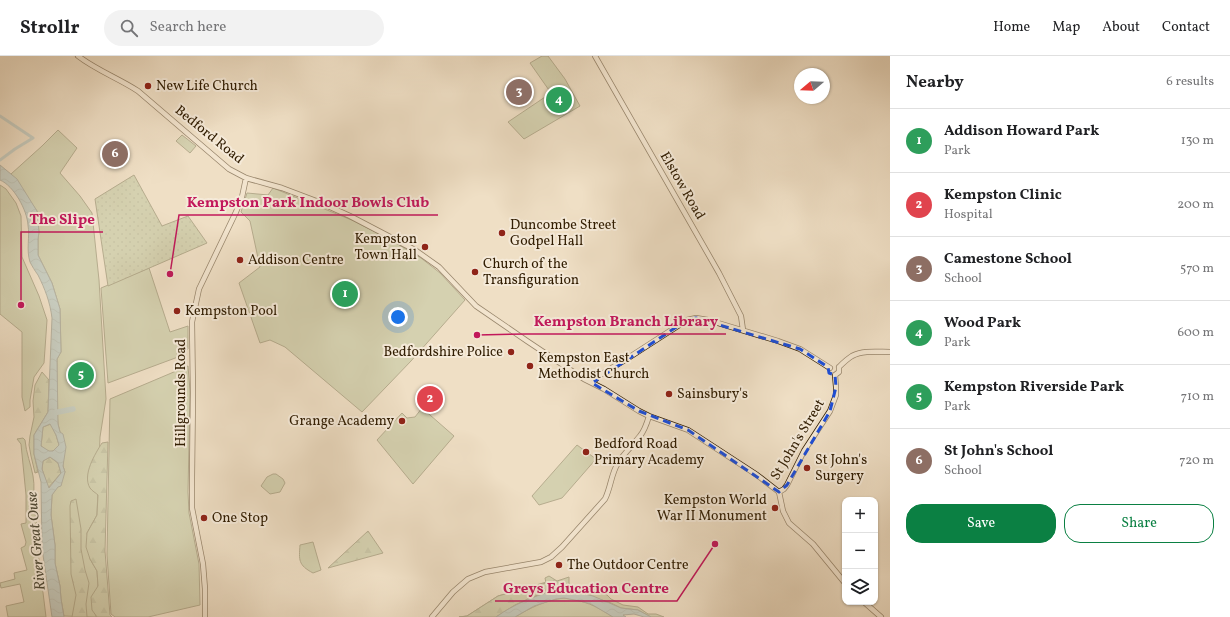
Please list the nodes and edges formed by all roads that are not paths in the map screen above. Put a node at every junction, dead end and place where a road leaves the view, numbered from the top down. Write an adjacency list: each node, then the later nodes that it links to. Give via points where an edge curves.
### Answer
1 (78, 56): 3 (street, Bedford Road, via 98,70 138,91 229,169)
2 (595, 56): 4 (street, Elstow Road, via 719,273 741,316)
3 (246, 178): 10 (street, Bedford Road, via 319,202 415,250 439,267 480,309); 16 (street, Hillgrounds Road, via 236,212 198,289 192,322 192,508 203,564)
4 (744, 330): 7 (street, via 800,349); 8 (street, via 692,318)
5 (890, 352): 6 (street, via 859,353)
6 (839, 367): 7 (street, via 834,365); 9 (street, via 840,372)
7 (830, 368): 9 (street, via 830,372)
8 (600, 375): 10 (street, via 597,374); 11 (street)
9 (835, 375): 13 (street, St John's Street, via 836,394 830,411 784,489)
10 (587, 380): 11 (street, Bedford Road)
11 (592, 383): 12 (street, Bedford Road)
12 (649, 416): 13 (street, Bedford Road, via 688,430); 17 (street, via 640,436 617,463 605,499 557,553 541,562 485,572 468,579)
13 (779, 492): 14 (street, via 783,512 789,523 812,544)
14 (842, 579)
15 (867, 605): 18 (street)
16 (205, 617)
17 (432, 617)
18 (881, 617)

